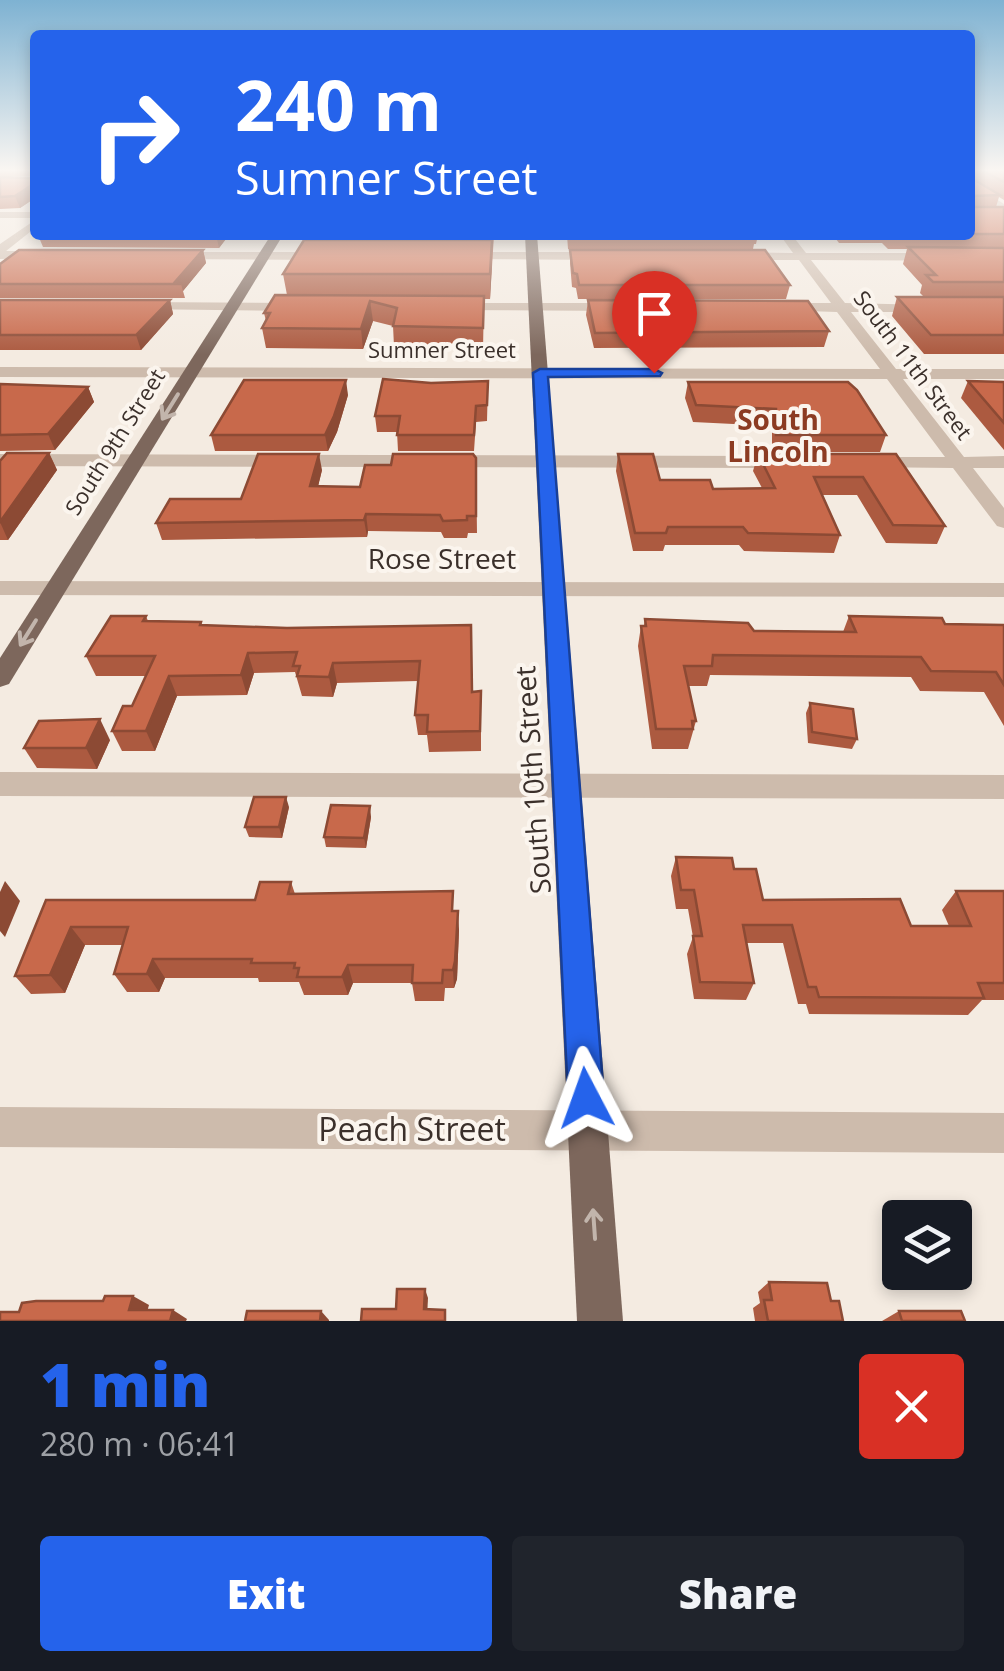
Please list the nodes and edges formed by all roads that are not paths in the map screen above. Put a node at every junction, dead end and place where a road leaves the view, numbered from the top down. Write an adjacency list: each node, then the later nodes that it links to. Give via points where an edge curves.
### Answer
1 (25, 232): 5 (street)
2 (274, 240): 8 (main road, South 9th Street)
3 (790, 240): 13 (street, South 11th Street)
4 (531, 246): 10 (street); 11 (street); 19 (main road, South 10th Street)
5 (0, 252): 6 (street)
6 (57, 256)
7 (151, 256): 8 (street)
8 (264, 256): 9 (street); 16 (main road, South 9th Street)
9 (340, 256)
10 (440, 256)
11 (615, 256)
12 (723, 256): 13 (street)
13 (802, 256): 14 (street); 22 (street, South 11th Street)
14 (1004, 257)
15 (124, 306): 16 (street)
16 (232, 306): 17 (street); 25 (main road, South 9th Street)
17 (310, 306)
18 (427, 306): 19 (street)
19 (536, 307): 20 (street); 26 (main road, South 10th Street)
20 (629, 307)
21 (760, 308): 22 (street)
22 (841, 308): 23 (street); 27 (street, South 11th Street)
23 (933, 308)
24 (0, 372): 25 (street, Sumner Street)
25 (191, 372): 26 (street, Sumner Street); 30 (main road, South 9th Street, one-way to 30)
26 (540, 373): 27 (street, Sumner Street); 31 (main road, South 10th Street)
27 (890, 374): 28 (street, Sumner Street); 33 (street, South 11th Street)
28 (1004, 374)
29 (0, 460): 30 (street)
30 (135, 462): 31 (street); 38 (main road, South 9th Street)
31 (545, 462): 32 (street); 39 (main road, South 10th Street)
32 (818, 462)
33 (958, 462): 34 (street); 35 (street); 36 (street, South 11th Street)
34 (1004, 462)
35 (854, 463)
36 (1004, 522)
37 (0, 588): 38 (street, Rose Street)
38 (56, 588): 39 (street, Rose Street); 41 (main road, South 9th Street, one-way to 41)
39 (554, 590): 40 (street, Rose Street); 43 (main road, South 10th Street)
40 (1004, 590)
41 (0, 678)
42 (0, 784): 43 (street)
43 (566, 786): 44 (street); 46 (main road, South 10th Street)
44 (1004, 787)
45 (0, 1128): 46 (street, Peach Street)
46 (588, 1130): 47 (street, Peach Street); 48 (main road, South 10th Street, one-way to 46)
47 (1004, 1132)
48 (600, 1321)

